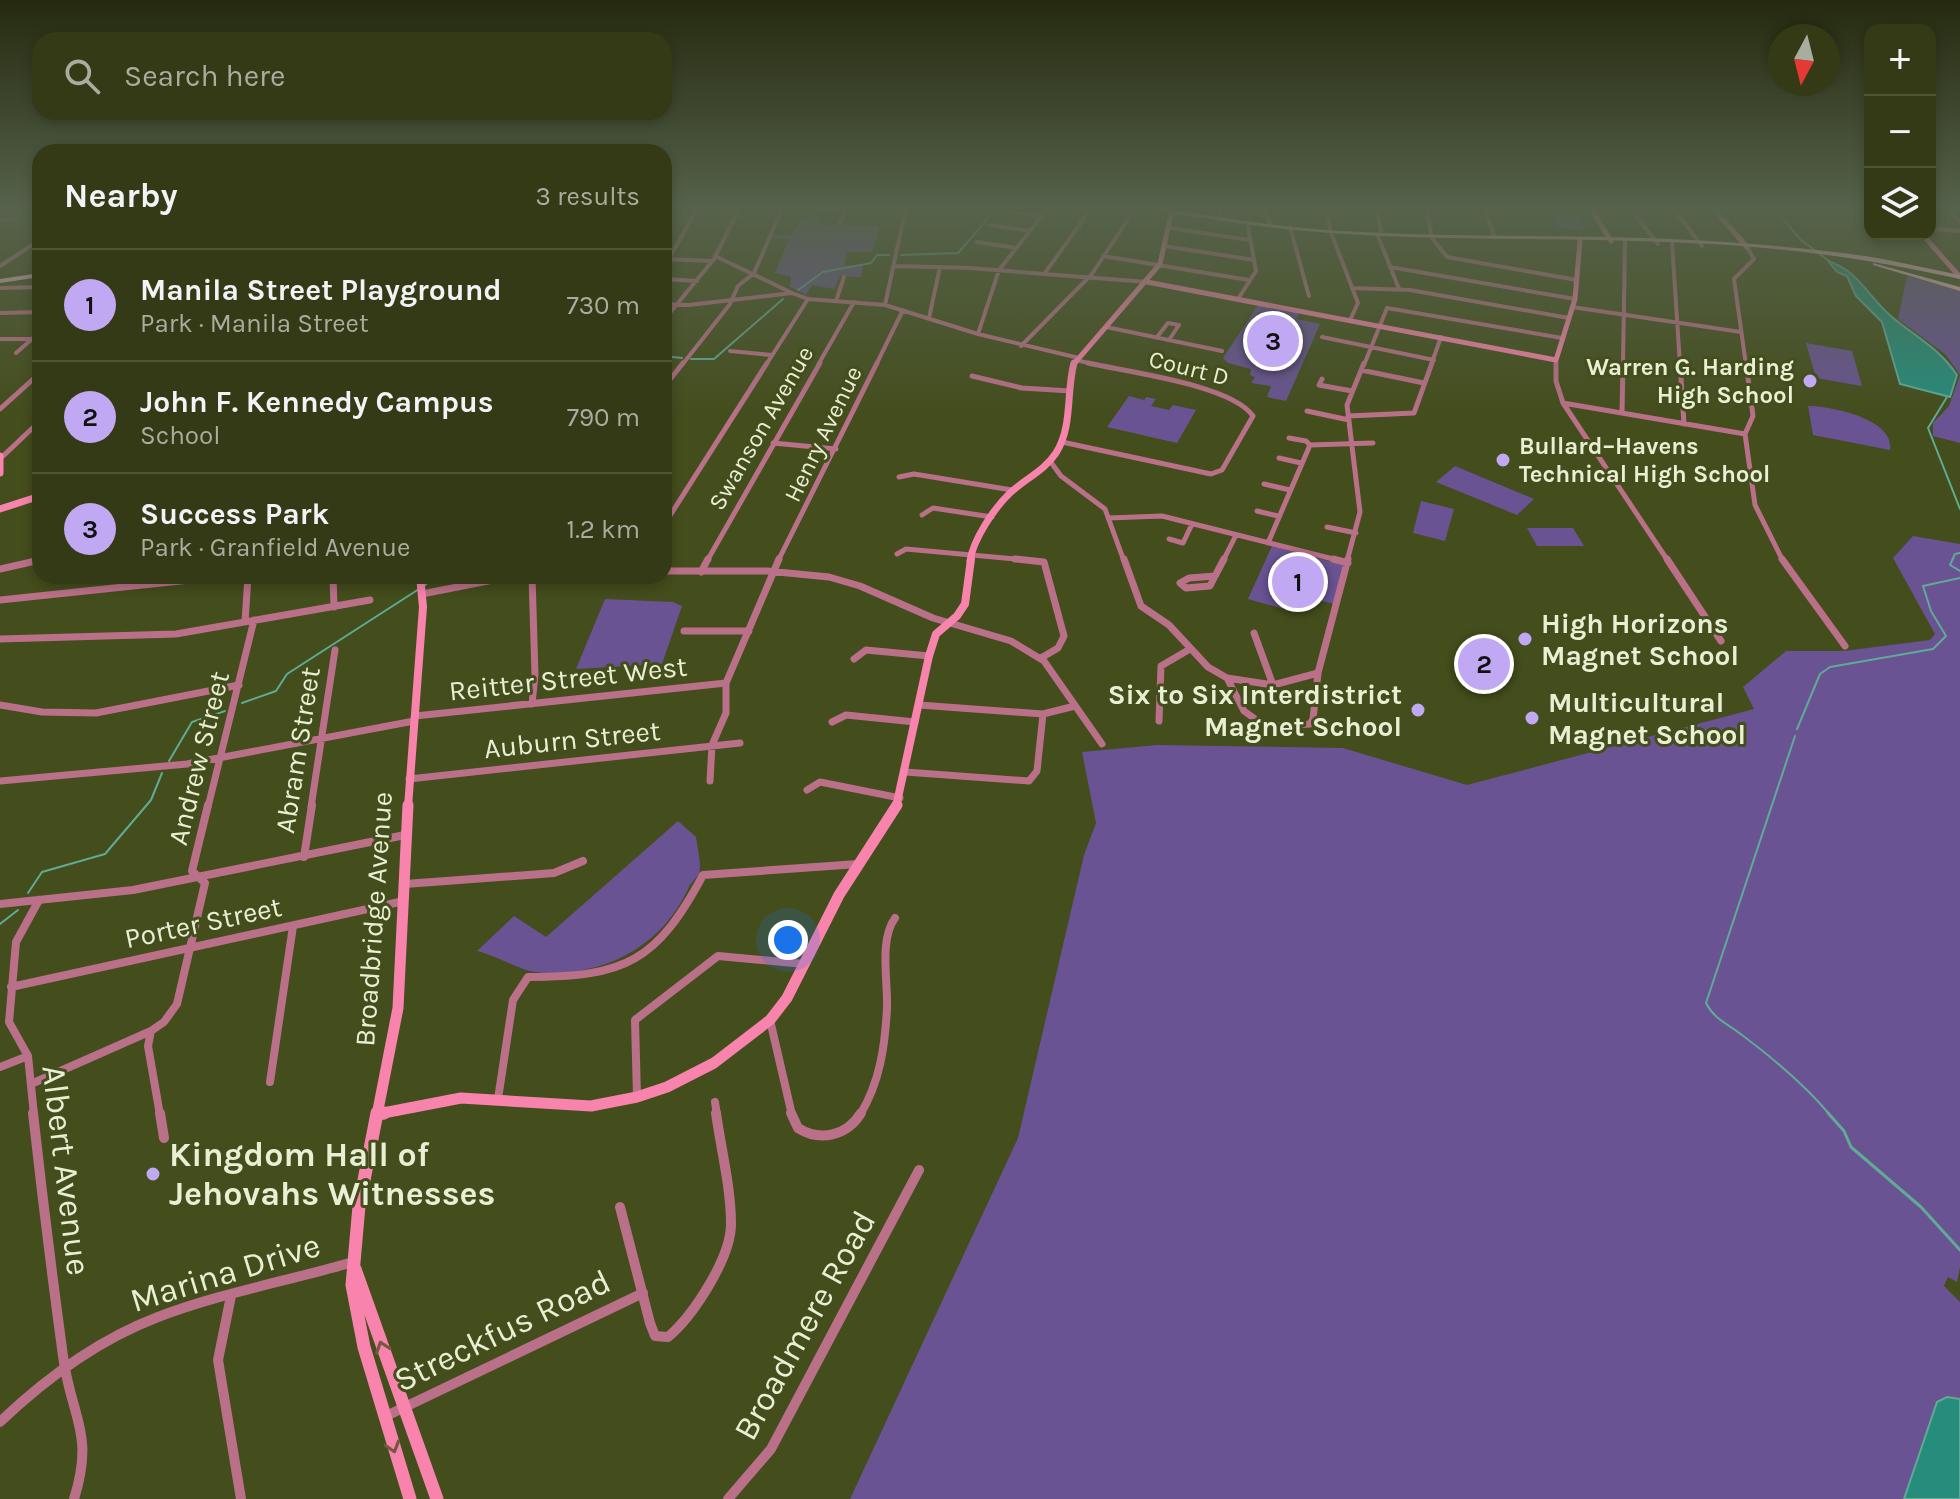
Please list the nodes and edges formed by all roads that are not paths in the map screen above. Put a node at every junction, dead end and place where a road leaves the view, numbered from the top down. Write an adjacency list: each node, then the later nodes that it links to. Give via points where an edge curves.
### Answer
1 (27, 277): 27 (main road)
2 (700, 277): 28 (street)
3 (748, 277): 39 (street)
4 (754, 277): 35 (street)
5 (844, 277): 40 (street)
6 (892, 277): 45 (street)
7 (938, 277): 51 (street)
8 (997, 277): 58 (street)
9 (1089, 277): 66 (street)
10 (1099, 277): 29 (street)
11 (1151, 277): 29 (street)
12 (1232, 277): 25 (street)
13 (1251, 277): 25 (street)
14 (1304, 277): 36 (street)
15 (1348, 277): 32 (street)
16 (1394, 277): 33 (street)
17 (1441, 277): 42 (street)
18 (1560, 277): 26 (street)
19 (1577, 277): 26 (street)
20 (1626, 277): 50 (street)
21 (1675, 277): 54 (street)
22 (1736, 277): 57 (street)
23 (1924, 277): 34 (main road)
24 (672, 279): 28 (street)
25 (1249, 280): 38 (street)
26 (1577, 280): 42 (street)
27 (0, 281)
28 (697, 281): 44 (street)
29 (1147, 282): 38 (street); 56 (street)
30 (32, 287): 31 (street)
31 (0, 288)
32 (1352, 288): 33 (street); 53 (street, via 1358,303)
33 (1399, 289): 52 (street)
34 (1960, 289)
35 (792, 293): 37 (street); 39 (street)
36 (1309, 296)
37 (808, 299): 40 (street); 71 (street)
38 (1238, 299): 53 (street)
39 (730, 301): 44 (street); 77 (street)
40 (836, 301): 41 (street)
41 (854, 302): 45 (street); 94 (street, Swanson Avenue)
42 (1573, 303): 50 (street); 52 (street)
43 (672, 305): 44 (street)
44 (677, 305): 47 (street)
45 (885, 305): 46 (street)
46 (903, 310): 51 (street); 97 (street, Henry Avenue)
47 (672, 311)
48 (32, 312): 49 (street)
49 (0, 313)
50 (1626, 314): 54 (street); 86 (street)
51 (929, 318): 58 (street)
52 (1569, 318): 62 (street)
53 (1350, 320): 55 (street)
54 (1678, 322): 57 (street); 88 (street)
55 (1381, 326): 61 (street); 62 (street, via 1388,306); 67 (street)
56 (1106, 327): 59 (street); 72 (street)
57 (1741, 332): 90 (street, via 1753,416)
58 (978, 334): 66 (street)
59 (1157, 337): 65 (street); 65 (street, via 1168,323 1179,325)
60 (1322, 337): 67 (street)
61 (1441, 337): 73 (street); 74 (street)
62 (1562, 338): 74 (street)
63 (0, 339): 64 (street)
64 (32, 339): 70 (street)
65 (1169, 340): 69 (street)
66 (1021, 346): 72 (street)
67 (1371, 347): 73 (street); 75 (street)
68 (730, 351): 71 (street)
69 (1222, 351)
70 (16, 353)
71 (771, 355): 110 (street)
72 (1077, 359): 81 (street); 92 (street, Court D, via 1223,393 1245,404 1253,416 1222,470 1211,474)
73 (1434, 360): 80 (street)
74 (1556, 360): 83 (street)
75 (1361, 370): 80 (street); 82 (street)
76 (972, 376): 81 (street, via 1022,388)
77 (672, 377)
78 (1322, 379): 82 (street, via 1319,385)
79 (32, 380): 84 (street)
80 (1424, 383): 87 (street, via 1414,413)
81 (1070, 391): 92 (street)
82 (1352, 391): 87 (street)
83 (1563, 403): 86 (street); 145 (street)
84 (0, 409)
85 (1307, 411): 87 (street)
86 (1622, 413): 88 (street)
87 (1348, 418): 93 (street)
88 (1684, 424): 90 (street)
89 (32, 428): 98 (street)
90 (1745, 434): 146 (street, via 1755,505 1778,554)
91 (1289, 438): 96 (street)
92 (1062, 442): 100 (street)
93 (1352, 442): 95 (street); 96 (street); 117 (street, via 1359,488)
94 (773, 443): 97 (street); 127 (street, Swanson Avenue)
95 (1373, 443)
96 (1310, 445): 101 (street)
97 (836, 449): 128 (street, Henry Avenue)
98 (1, 457): 102 (street)
99 (1279, 458): 101 (street)
100 (1050, 461): 105 (street); 114 (street, via 1061,476 1103,506)
101 (1301, 463): 106 (street)
102 (0, 473)
103 (899, 477): 105 (street, via 914,474)
104 (1264, 484): 106 (street)
105 (1012, 490): 113 (street)
106 (1290, 490): 112 (street)
107 (32, 499): 108 (street)
108 (0, 509)
109 (1257, 511): 112 (street)
110 (672, 512)
111 (922, 515): 113 (street, via 933,508)
112 (1278, 516): 120 (street)
113 (992, 517): 122 (street)
114 (1108, 518): 115 (street, via 1151,514); 147 (street, via 1141,606 1169,625)
115 (1192, 524): 118 (street); 119 (street, via 1183,543)
116 (1327, 527): 117 (street)
117 (1356, 533): 124 (street)
118 (1236, 535): 120 (street); 129 (street)
119 (1169, 539)
120 (1268, 543): 124 (street)
121 (897, 554): 122 (street, via 906,549)
122 (969, 556): 140 (street, via 966,600); 150 (street, via 1046,564 1064,636 1058,648)
123 (32, 562): 125 (street)
124 (1348, 563): 152 (street)
125 (0, 569)
126 (672, 571): 127 (street)
127 (701, 572): 128 (street)
128 (774, 573): 140 (street, via 856,584); 142 (street, Henry Avenue)
129 (1215, 576): 129 (street, via 1189,578 1180,583 1186,588 1210,586)
130 (148, 584): 134 (street)
131 (248, 584): 139 (street, Andrew Street)
132 (333, 584): 138 (street)
133 (532, 584): 157 (street)
134 (128, 586): 136 (street)
135 (421, 586): 162 (street, Broadbridge Avenue)
136 (0, 600)
137 (370, 600): 138 (street)
138 (334, 607): 139 (street)
139 (249, 621): 144 (street, via 176,634); 155 (street, Andrew Street)
140 (948, 623): 149 (street, via 936,634); 150 (street)
141 (684, 631): 142 (street)
142 (749, 631): 154 (street, Henry Avenue)
143 (1254, 633): 156 (street)
144 (0, 639)
145 (1721, 641)
146 (1845, 646)
147 (1190, 649): 153 (street); 163 (street, via 1161,666)
148 (335, 650): 166 (street, Abram Street)
149 (929, 656): 151 (street, via 866,650); 159 (street)
150 (1041, 658): 160 (street)
151 (854, 659)
152 (1318, 673): 153 (street, via 1313,719 1299,727 1266,727 1253,719); 156 (street)
153 (1227, 678): 156 (street)
154 (726, 683): 157 (street, Reitter Street West); 169 (street, Henry Avenue, via 726,713)
155 (239, 685): 158 (street, via 96,713); 170 (street, Andrew Street)
156 (1273, 685)
157 (532, 704): 162 (street, Reitter Street West)
158 (0, 705)
159 (919, 705): 161 (street); 165 (street)
160 (1075, 706): 161 (street); 168 (street)
161 (1043, 714): 171 (street, via 1037,771 1029,781)
162 (414, 719): 166 (street, Reitter Street West); 172 (street, Broadbridge Avenue)
163 (1159, 721)
164 (832, 722): 165 (street, via 846,715)
165 (915, 722): 171 (street)
166 (320, 739): 170 (street, Reitter Street West); 178 (street, Abram Street)
167 (740, 743): 169 (street, Auburn Street)
168 (1102, 744)
169 (712, 745): 172 (street, Auburn Street); 174 (street, Henry Avenue)
170 (220, 758): 173 (street, Reitter Street West); 181 (street, Andrew Street, via 192,871)
171 (905, 772): 176 (street)
172 (409, 779): 177 (street, Broadbridge Avenue)
173 (0, 781)
174 (710, 781)
175 (807, 790): 176 (street, via 820,782)
176 (900, 798): 180 (street)
177 (405, 835): 178 (street); 182 (street, Broadbridge Avenue)
178 (304, 857): 181 (street)
179 (583, 861): 182 (street, via 557,873)
180 (858, 864): 189 (street); 198 (street, via 703,875 666,935 642,954 589,974 528,977 513,1000)
181 (198, 877): 183 (street, via 89,897); 188 (street, Andrew Street, via 205,883)
182 (405, 884): 184 (street, Broadbridge Avenue)
183 (39, 900): 185 (street); 190 (street, Albert Avenue, via 20,930)
184 (404, 901): 187 (street, Porter Street); 200 (street, Broadbridge Avenue, via 398,1008)
185 (0, 904)
186 (895, 918): 191 (street, via 887,929 882,1063 861,1111 845,1130 818,1137 798,1128)
187 (293, 926): 188 (street, Porter Street); 195 (street)
188 (188, 947): 190 (street, Porter Street); 192 (street, Andrew Street, via 177,1004)
189 (804, 964): 191 (street); 197 (street, via 718,956 643,1011 633,1028)
190 (11, 987): 193 (street, Albert Avenue, via 11,1028)
191 (770, 1020): 197 (street, via 714,1063)
192 (151, 1031): 196 (street); 201 (street, via 148,1046)
193 (28, 1056): 194 (street); 196 (street, Albert Avenue)
194 (0, 1067)
195 (270, 1082)
196 (31, 1084): 207 (street, Albert Avenue)
197 (637, 1097): 198 (street, via 591,1106)
198 (498, 1099): 200 (street, via 461,1098)
199 (715, 1102): 205 (street, via 729,1243 677,1332 655,1336)
200 (378, 1114): 204 (street, Broadbridge Avenue)
201 (164, 1138)
202 (919, 1170): 215 (street, Broadmere Road, via 776,1440)
203 (620, 1207): 205 (street)
204 (353, 1262): 206 (street, Marina Drive); 208 (street, Broadbridge Avenue, one-way to 204); 209 (street, Broadbridge Avenue, via 364,1347)
205 (643, 1293): 208 (street, Streckfus Road)
206 (231, 1296): 207 (street, Marina Drive, via 143,1323); 212 (street, via 218,1360)
207 (65, 1367): 210 (street, Marina Drive); 211 (street, Albert Avenue, via 85,1431 85,1468)
208 (406, 1407): 209 (street, Streckfus Road); 214 (street, Broadbridge Avenue)
209 (384, 1417): 213 (street, Broadbridge Avenue, one-way to 213)
210 (0, 1422)
211 (74, 1499)
212 (241, 1499)
213 (410, 1499)
214 (437, 1499)
215 (728, 1499)

